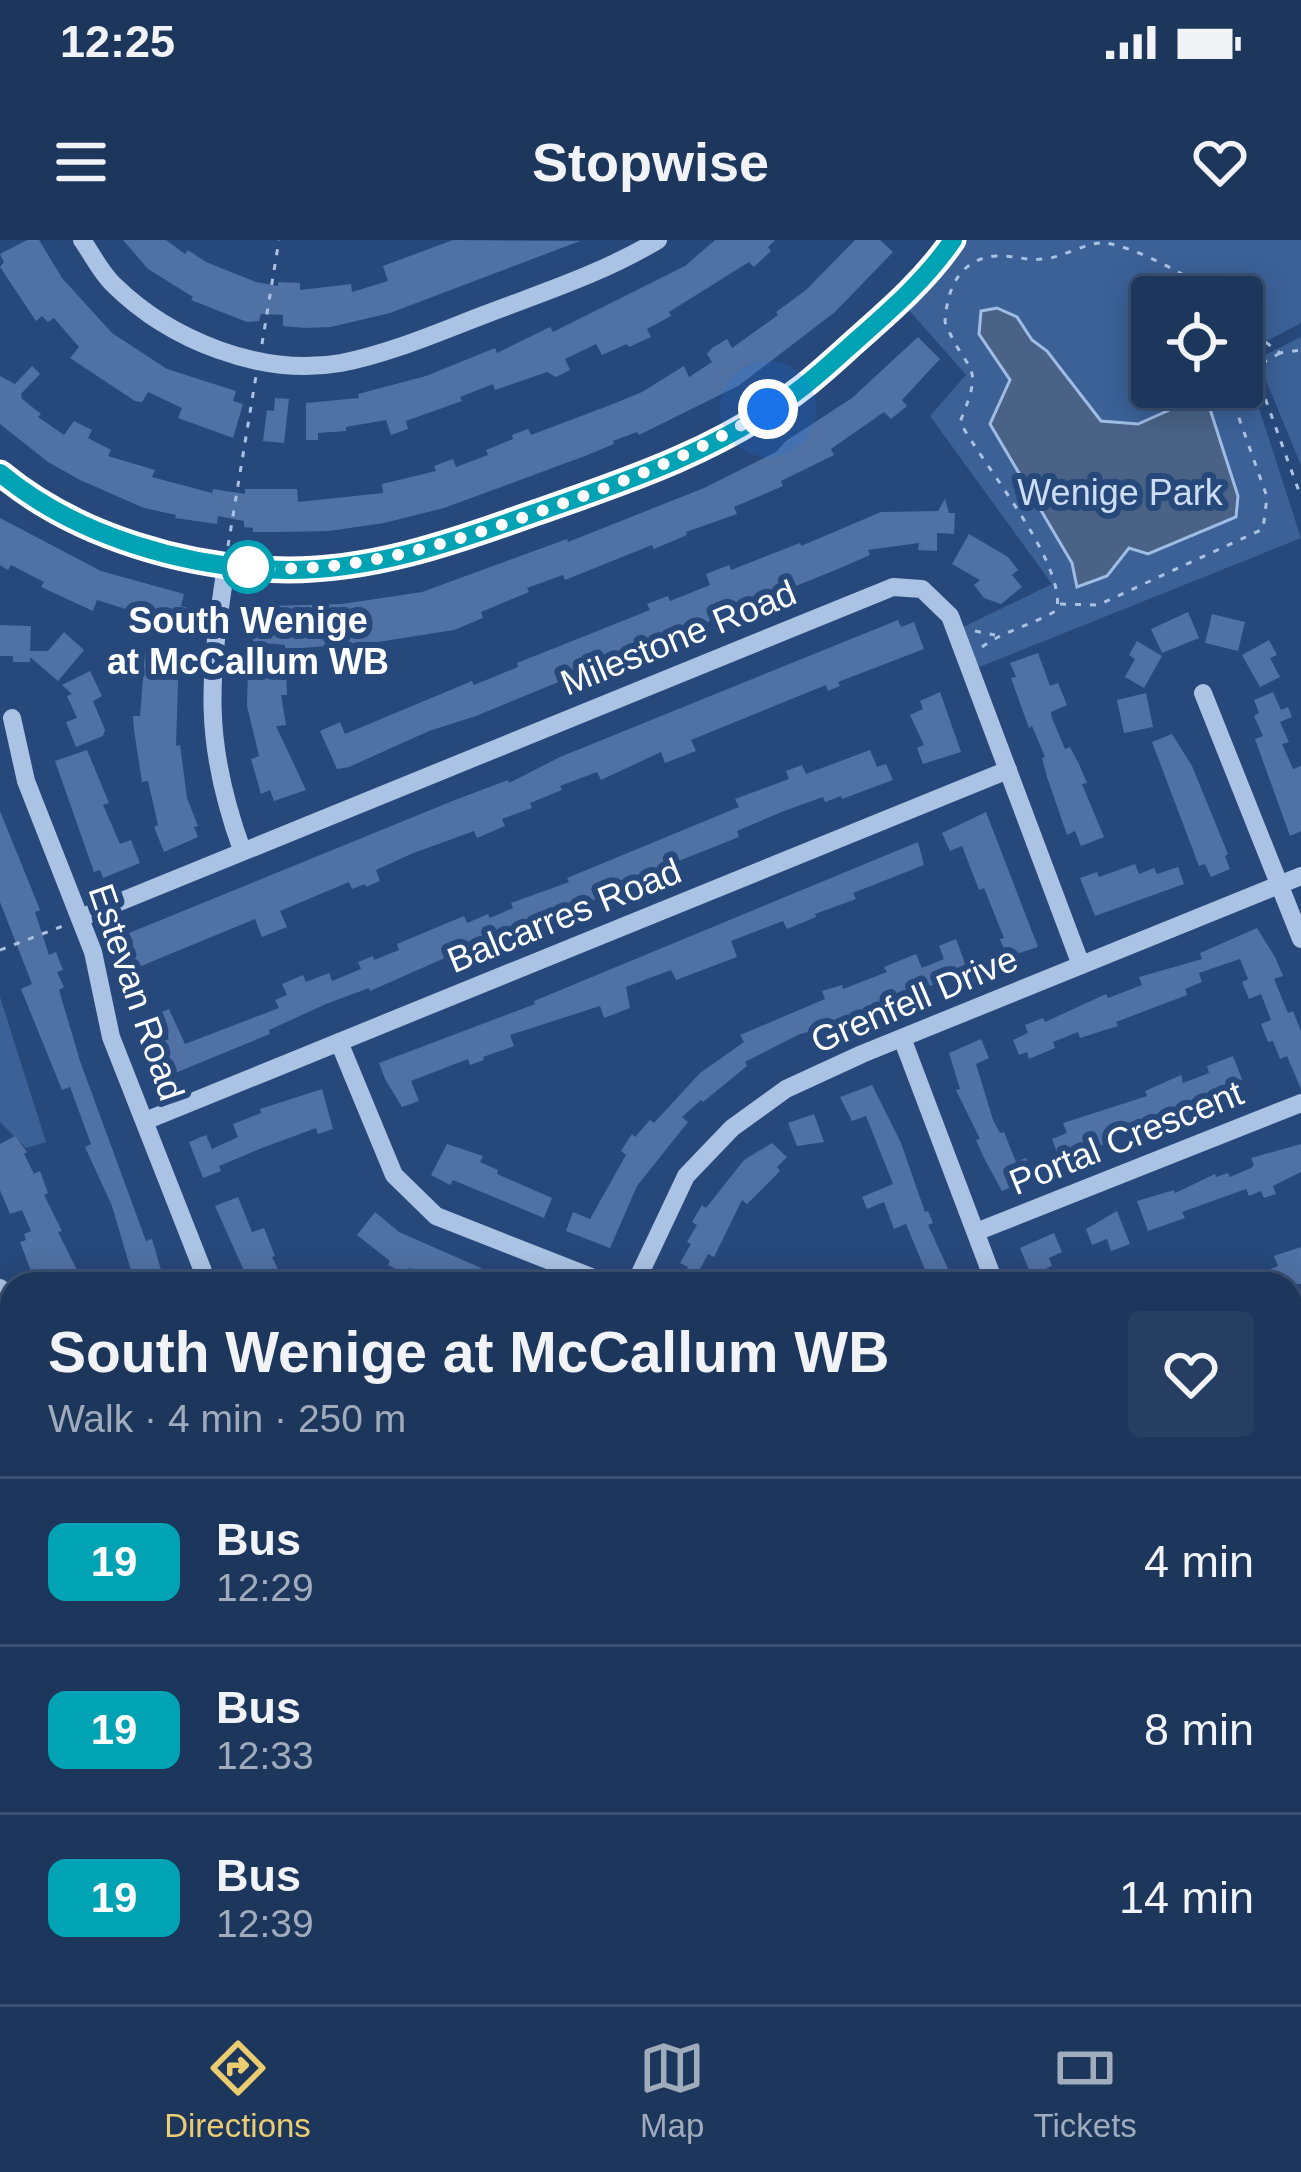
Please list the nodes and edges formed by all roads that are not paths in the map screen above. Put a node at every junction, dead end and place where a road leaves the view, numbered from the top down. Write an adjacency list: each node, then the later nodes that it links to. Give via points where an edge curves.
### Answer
1 (82, 240): 2 (street, via 109,281 162,325 269,362 337,364 615,266)
2 (658, 240)
3 (953, 240): 5 (street, via 896,306 802,388 664,466 400,557 289,570)
4 (0, 473): 5 (street, via 114,536 170,555)
5 (227, 556): 9 (street, via 210,708)
6 (1203, 693): 11 (street)
7 (12, 718): 12 (street, Estevan Road)
8 (1008, 770): 9 (street, Milestone Road, via 950,616 922,589 893,586); 14 (street, Milestone Road); 16 (street, Balcarres Road)
9 (242, 850): 12 (street, Milestone Road)
10 (1301, 876): 11 (street, Grenfell Drive)
11 (1280, 885): 13 (street); 14 (street, Grenfell Drive)
12 (72, 922): 18 (street, Estevan Road, via 93,952 111,1036)
13 (1301, 939)
14 (1081, 965): 15 (street, Grenfell Drive)
15 (902, 1038): 19 (street); 22 (street, Grenfell Drive, via 786,1089 732,1128 686,1176)
16 (339, 1042): 18 (street, Balcarres Road); 21 (street, via 394,1175 414,1198 436,1216)
17 (1301, 1103): 19 (street, Portal Crescent)
18 (145, 1121): 20 (street, Estevan Road)
19 (976, 1232): 23 (street)
20 (203, 1272)
21 (578, 1272)
22 (641, 1272)
23 (991, 1272)

